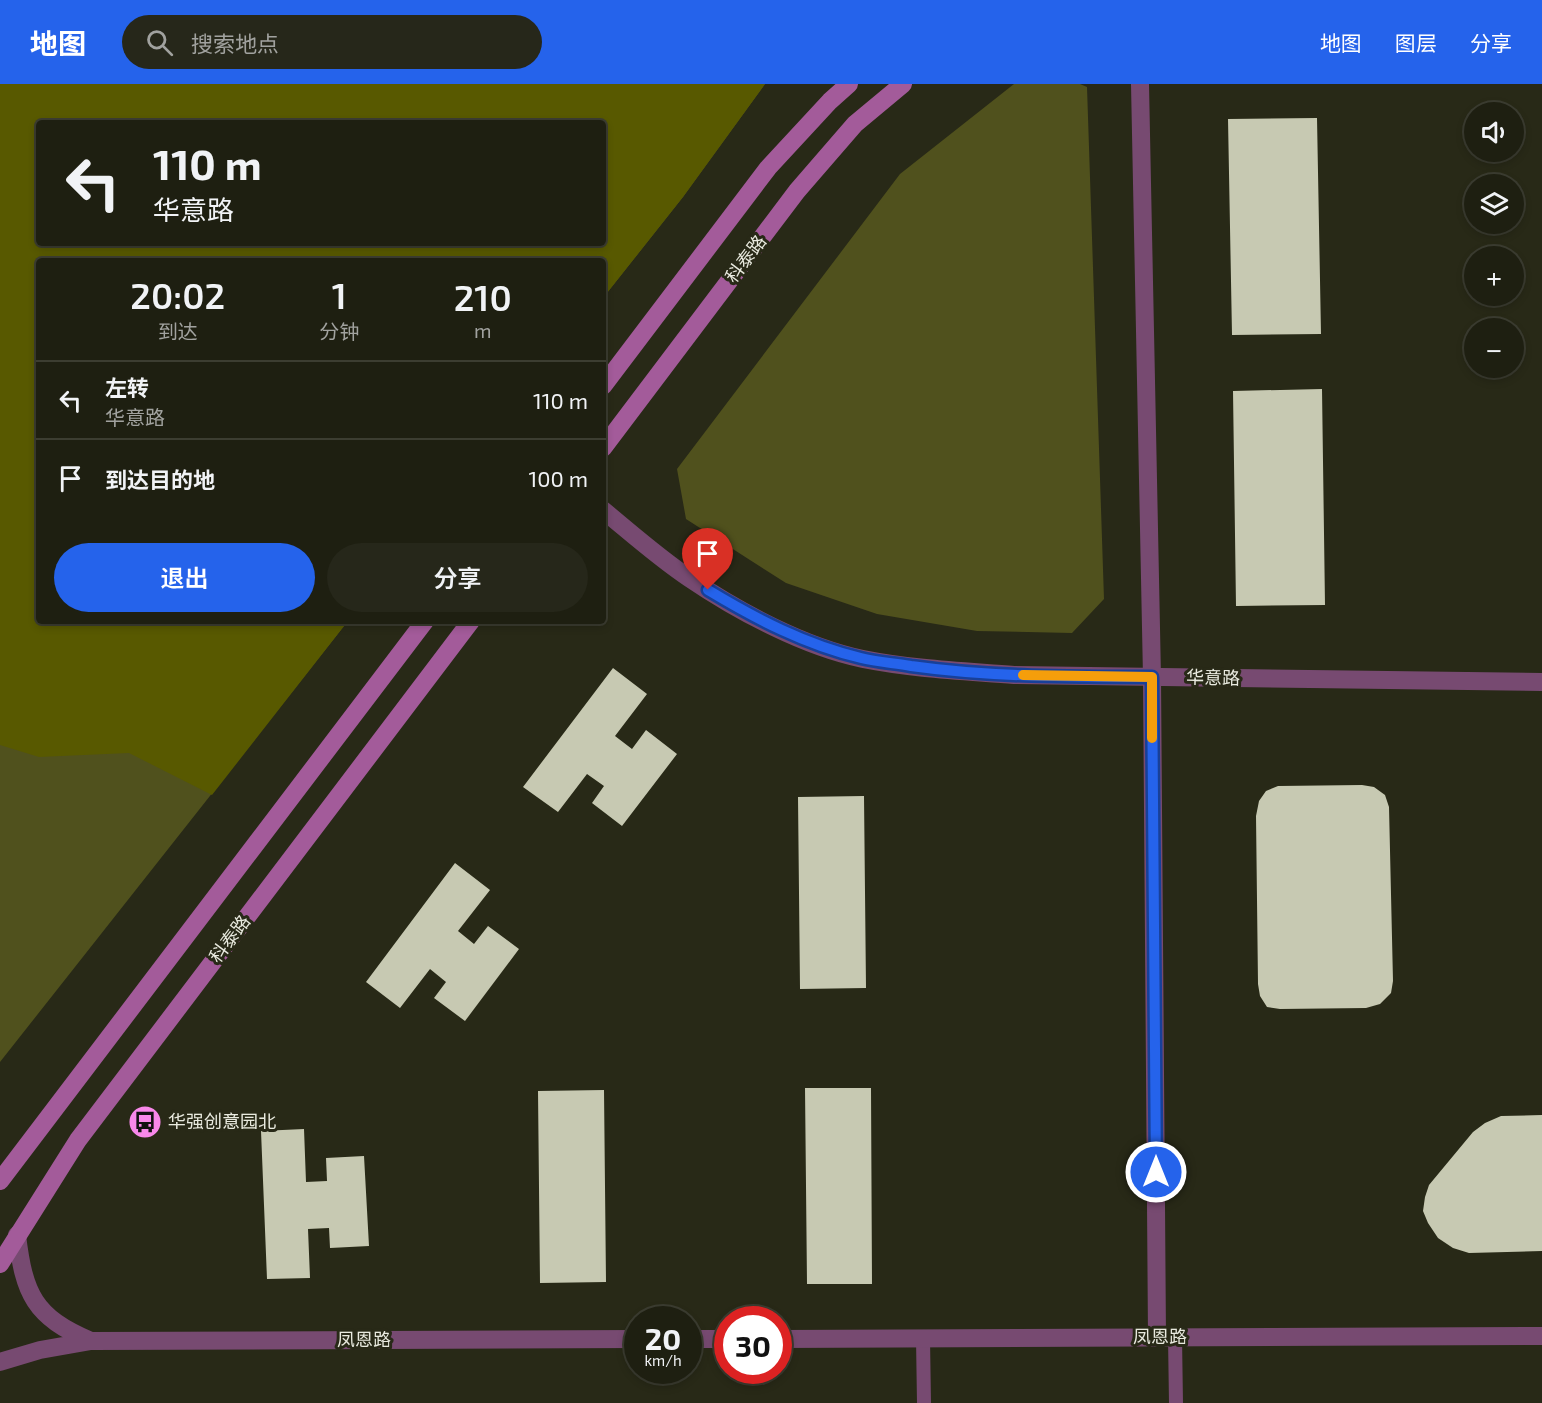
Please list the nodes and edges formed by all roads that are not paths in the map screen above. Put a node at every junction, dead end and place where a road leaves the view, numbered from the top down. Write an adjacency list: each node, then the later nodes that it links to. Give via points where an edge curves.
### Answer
1 (849, 84): 4 (main road, 科泰路, via 768,168)
2 (903, 84): 5 (main road, 科泰路, via 855,124 797,191)
3 (1140, 84): 9 (street)
4 (606, 382)
5 (606, 443)
6 (606, 512): 9 (street, 华意路, via 688,578 747,613 804,640 862,659 1014,675)
7 (423, 624): 11 (main road, 科泰路)
8 (469, 624): 12 (main road, 科泰路, via 78,1140)
9 (1152, 677): 10 (street, 华意路); 15 (street)
10 (1542, 682)
11 (0, 1181)
12 (17, 1234): 13 (main road, 科泰路); 19 (street, 凤恩路, via 23,1274 36,1304 62,1327)
13 (0, 1264)
14 (1542, 1336): 15 (street, 凤恩路)
15 (1166, 1337): 16 (street, 凤恩路); 22 (lane)
16 (923, 1338): 18 (street, 凤恩路); 21 (lane)
17 (624, 1339): 19 (street, 凤恩路)
18 (792, 1339)
19 (91, 1341): 20 (street, 凤恩路)
20 (0, 1362)
21 (924, 1403)
22 (1176, 1403)

